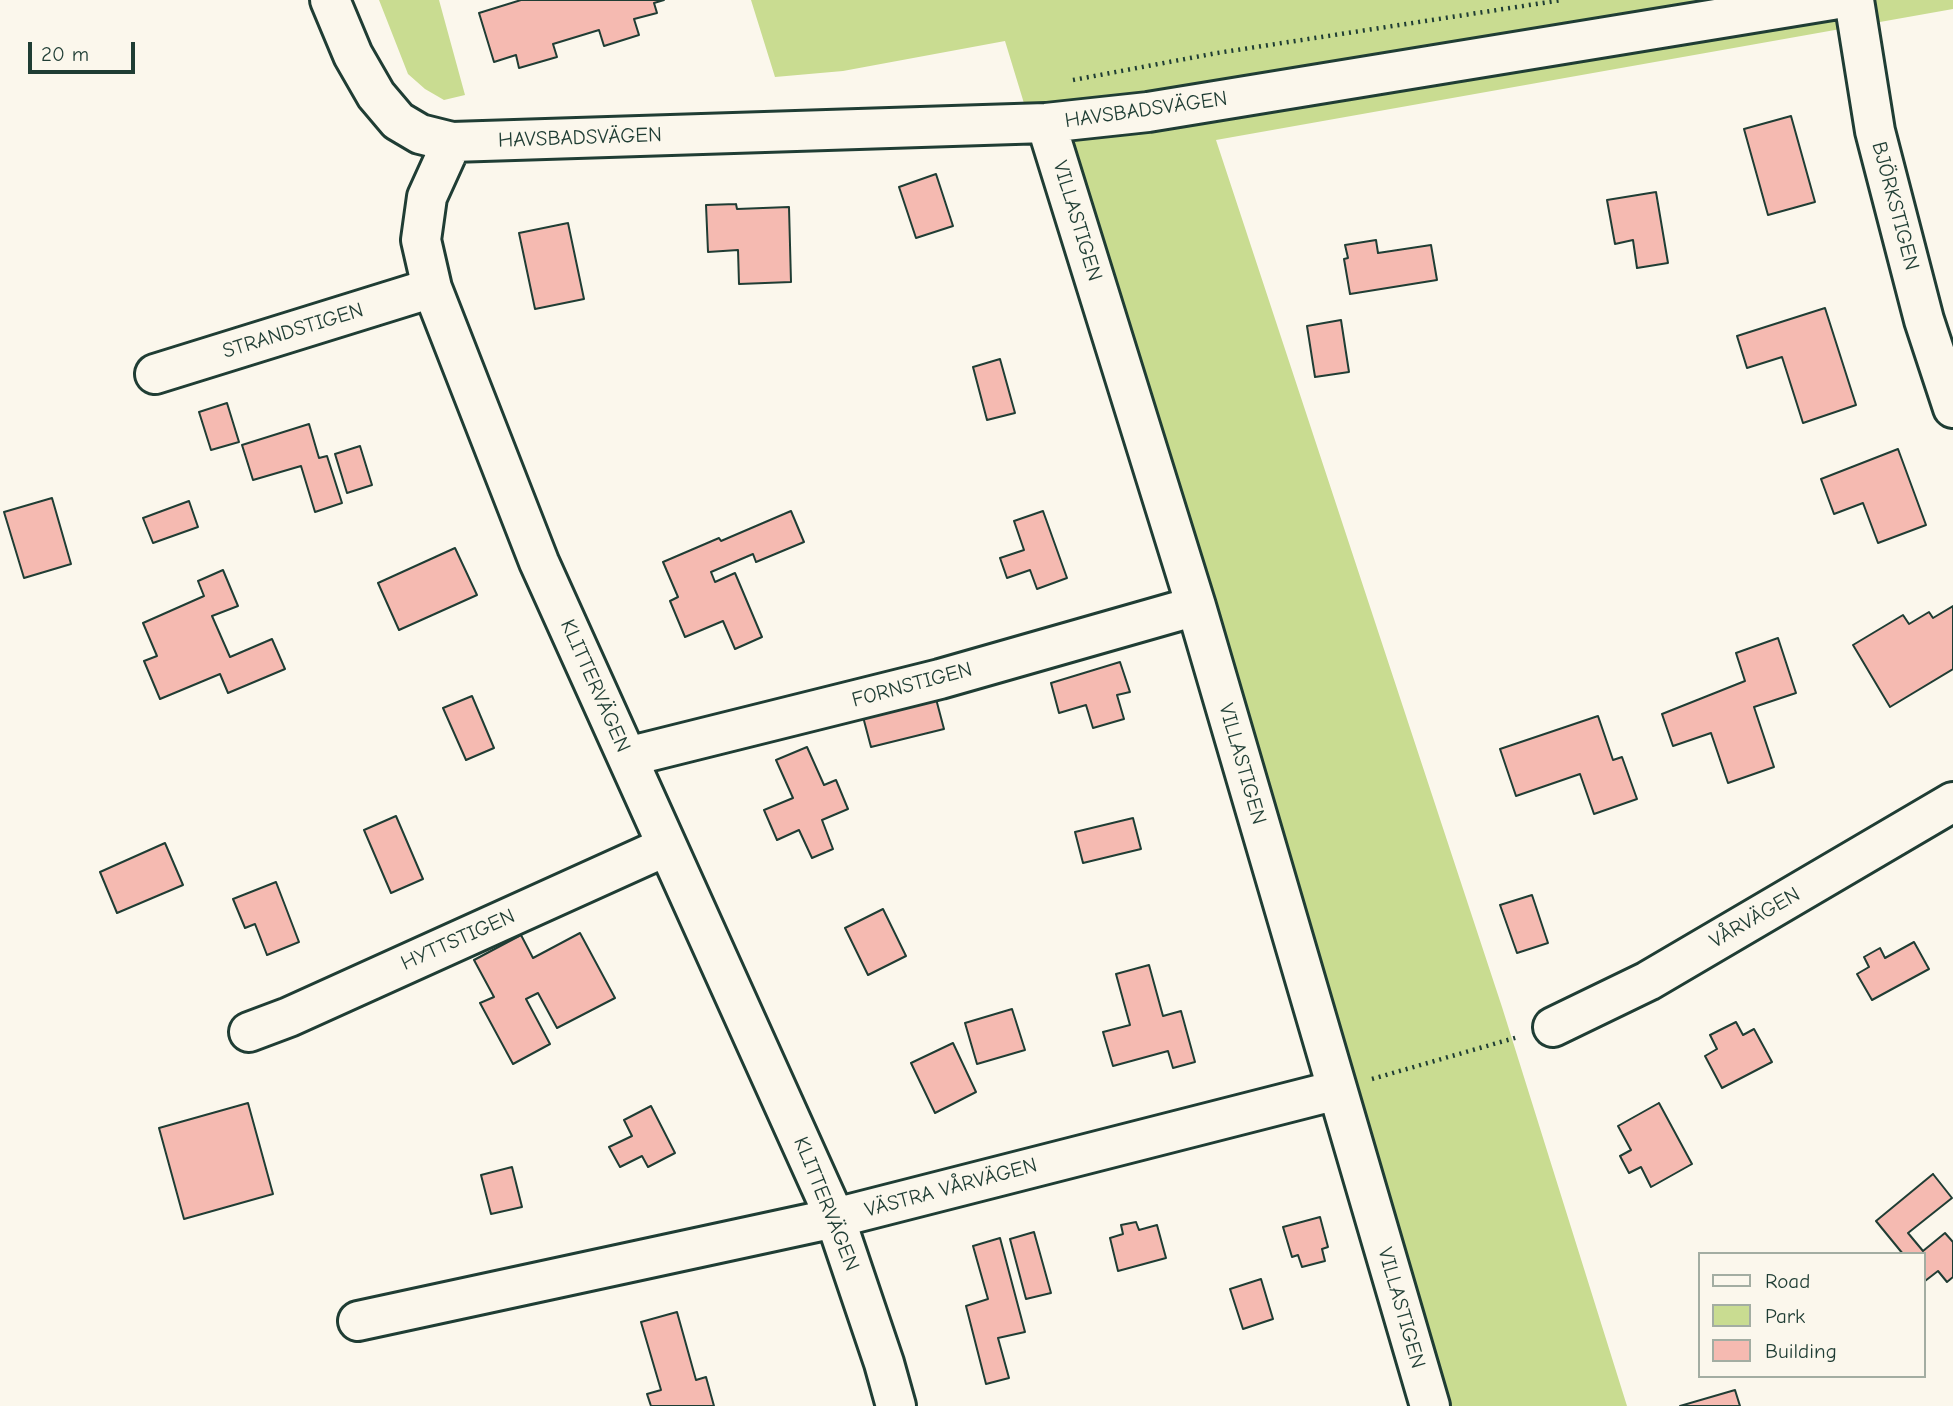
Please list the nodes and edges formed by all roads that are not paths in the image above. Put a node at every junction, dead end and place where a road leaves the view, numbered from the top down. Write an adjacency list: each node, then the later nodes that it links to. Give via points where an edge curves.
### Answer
1 (330, 0): 5 (street, via 353,55 376,95 398,121 421,134)
2 (1832, 0): 4 (street, HAVSBADSVÄGEN, via 1148,112)
3 (1854, 0): 8 (street, BJÖRKSTIGEN, via 1875,131 1924,320)
4 (1046, 123): 5 (street, HAVSBADSVÄGEN); 9 (street, VILLASTIGEN)
5 (452, 142): 6 (street, KLITTERVÄGEN, via 427,197 421,240)
6 (432, 288): 7 (street, STRANDSTIGEN); 10 (street, KLITTERVÄGEN, via 539,562)
7 (155, 374)
8 (1953, 408)
9 (1196, 606): 10 (street, FORNSTIGEN, via 940,678); 15 (street, VILLASTIGEN)
10 (627, 757): 12 (street, KLITTERVÄGEN)
11 (1953, 802): 13 (street, VÅRVÄGEN, via 1648,981)
12 (667, 846): 14 (street, HYTTSTIGEN); 16 (street, KLITTERVÄGEN)
13 (1553, 1027)
14 (249, 1032)
15 (1336, 1090): 16 (street, VÄSTRA VÅRVÄGEN); 19 (street, VILLASTIGEN)
16 (835, 1218): 17 (street, VÄSTRA VÅRVÄGEN); 18 (street, KLITTERVÄGEN)
17 (358, 1321)
18 (896, 1406)
19 (1430, 1406)

